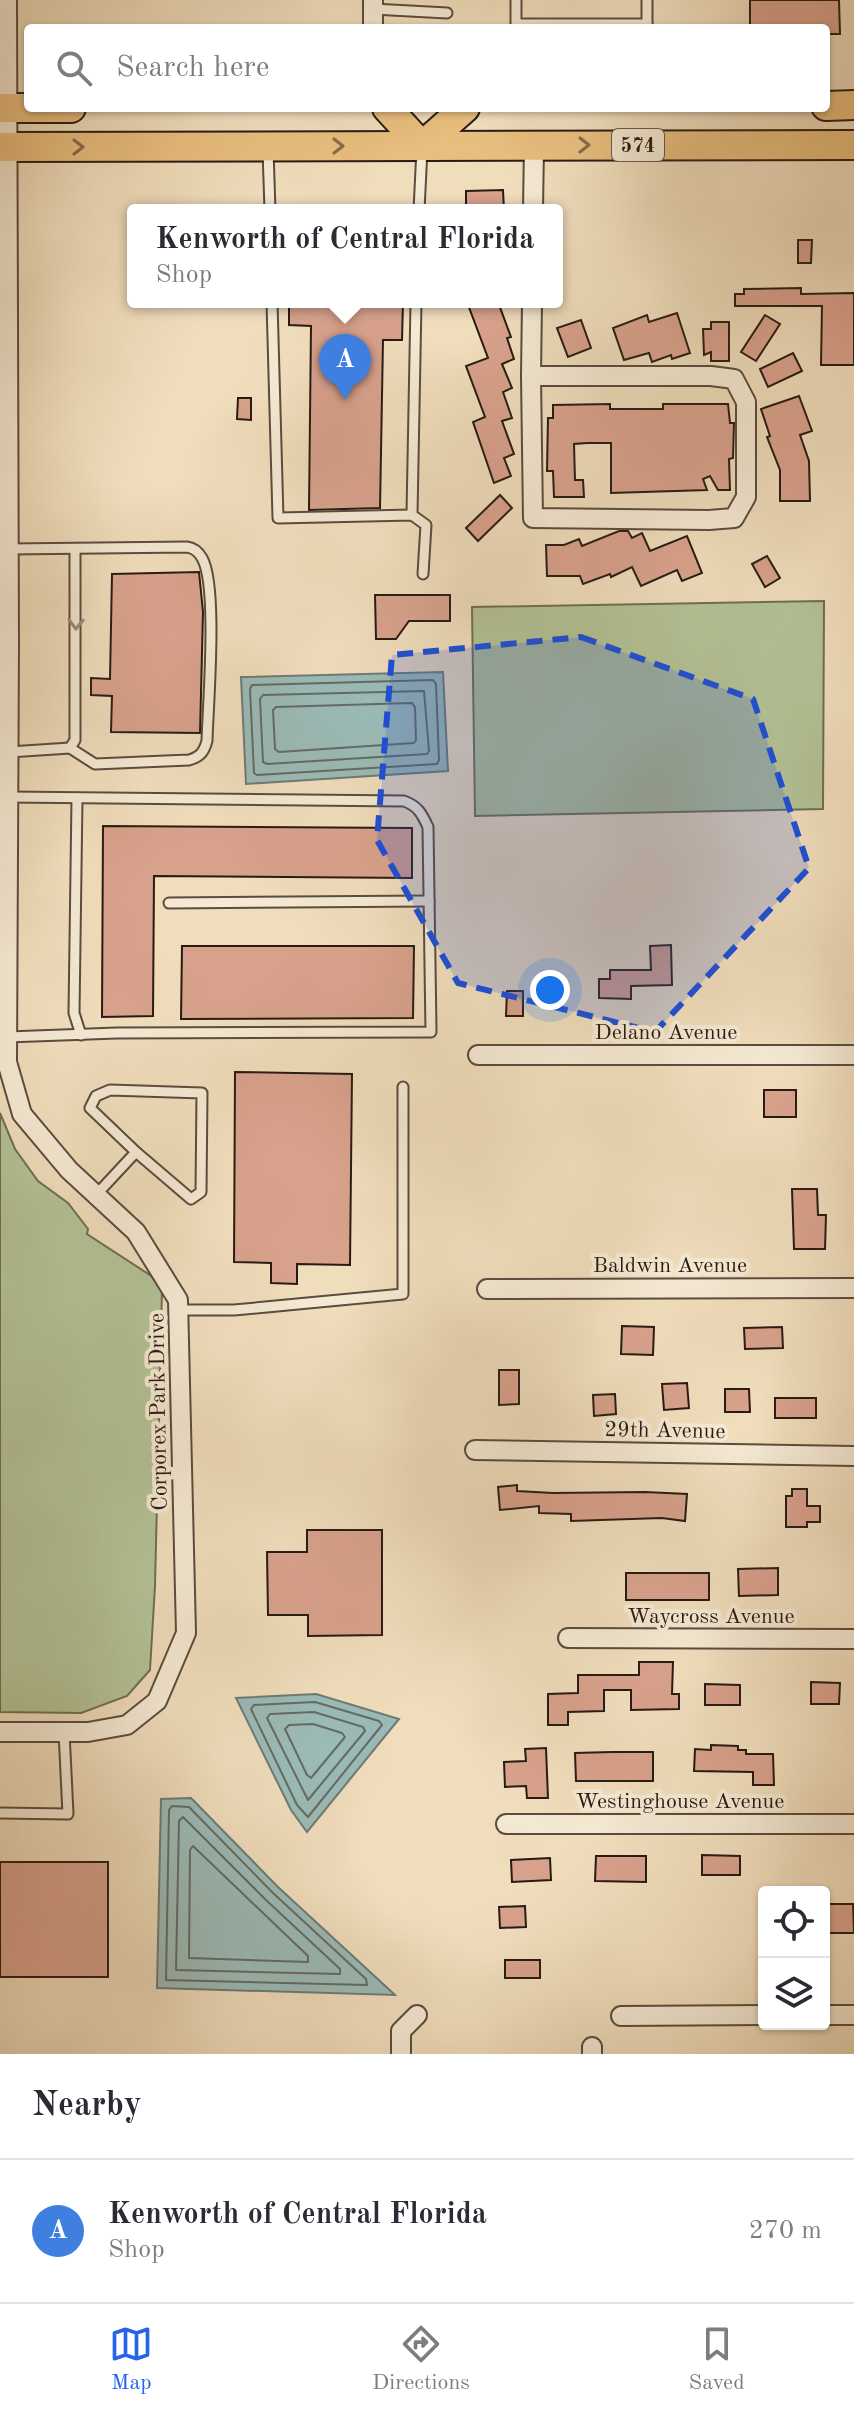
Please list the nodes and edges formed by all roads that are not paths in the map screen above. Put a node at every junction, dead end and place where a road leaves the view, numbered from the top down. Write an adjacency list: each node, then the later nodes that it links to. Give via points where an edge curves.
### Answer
1 (7, 0): 10 (street, Corporex Park Drive)
2 (516, 0): 6 (lane)
3 (647, 0): 7 (lane)
4 (373, 12): 5 (lane)
5 (447, 13)
6 (516, 24)
7 (647, 24)
8 (854, 105): 9 (main road)
9 (830, 106)
10 (4, 108): 17 (street, Corporex Park Drive)
11 (391, 112): 16 (main road)
12 (460, 112): 16 (main road)
13 (534, 145): 14 (main road, 574, one-way to 14); 16 (main road, 574); 20 (street)
14 (854, 145)
15 (268, 146): 16 (main road, 574, one-way to 16); 17 (main road, 574, one-way to 15); 18 (lane)
16 (422, 146): 19 (lane)
17 (4, 147): 24 (street, Corporex Park Drive)
18 (270, 204)
19 (419, 204)
20 (533, 204)
21 (272, 308): 26 (lane, via 278,518)
22 (416, 308): 26 (lane)
23 (532, 308): 25 (street)
24 (4, 335): 27 (street, Corporex Park Drive)
25 (531, 376): 25 (street, via 533,518 734,518 746,497 746,402 734,379)
26 (412, 515): 29 (lane, via 426,525)
27 (9, 549): 28 (lane); 30 (street, Corporex Park Drive)
28 (75, 550): 32 (lane, one-way to 32, via 77,729); 32 (lane, via 187,547 198,552 210,603 209,693 207,741 197,758 95,764)
29 (423, 574)
30 (5, 643): 31 (street, Corporex Park Drive)
31 (6, 742): 32 (lane); 33 (street, Corporex Park Drive)
32 (70, 748)
33 (8, 797): 34 (lane); 37 (street, Corporex Park Drive)
34 (77, 798): 35 (lane, via 404,801 414,804 428,827); 38 (lane, via 74,1013)
35 (429, 901): 36 (lane); 38 (lane, via 431,1032)
36 (169, 903)
37 (4, 992): 39 (street, Corporex Park Drive)
38 (81, 1035): 39 (lane)
39 (7, 1037): 44 (street, Corporex Park Drive, via 7,1062 22,1114)
40 (478, 1055): 41 (street, Delano Avenue)
41 (854, 1055)
42 (403, 1087): 47 (lane, via 403,1294)
43 (136, 1152): 43 (lane, via 90,1108 96,1096 110,1090 202,1093 201,1192 191,1199); 44 (lane)
44 (96, 1195): 47 (street, Corporex Park Drive, via 136,1232 178,1300)
45 (854, 1288): 46 (street, Baldwin Avenue)
46 (487, 1289)
47 (178, 1310): 53 (street, Corporex Park Drive, via 186,1633 157,1701 127,1725)
48 (475, 1450): 49 (street, 29th Avenue)
49 (854, 1456)
50 (568, 1638): 51 (street, Waycross Avenue)
51 (854, 1639)
52 (0, 1732): 53 (street, Corporex Park Drive)
53 (64, 1732): 54 (lane, via 68,1814)
54 (0, 1813)
55 (506, 1824): 56 (street, Westinghouse Avenue)
56 (854, 1824)
57 (417, 2015): 62 (street, via 401,2031)
58 (758, 2015): 61 (street)
59 (830, 2015): 60 (street)
60 (854, 2015)
61 (621, 2016)
62 (401, 2054)

